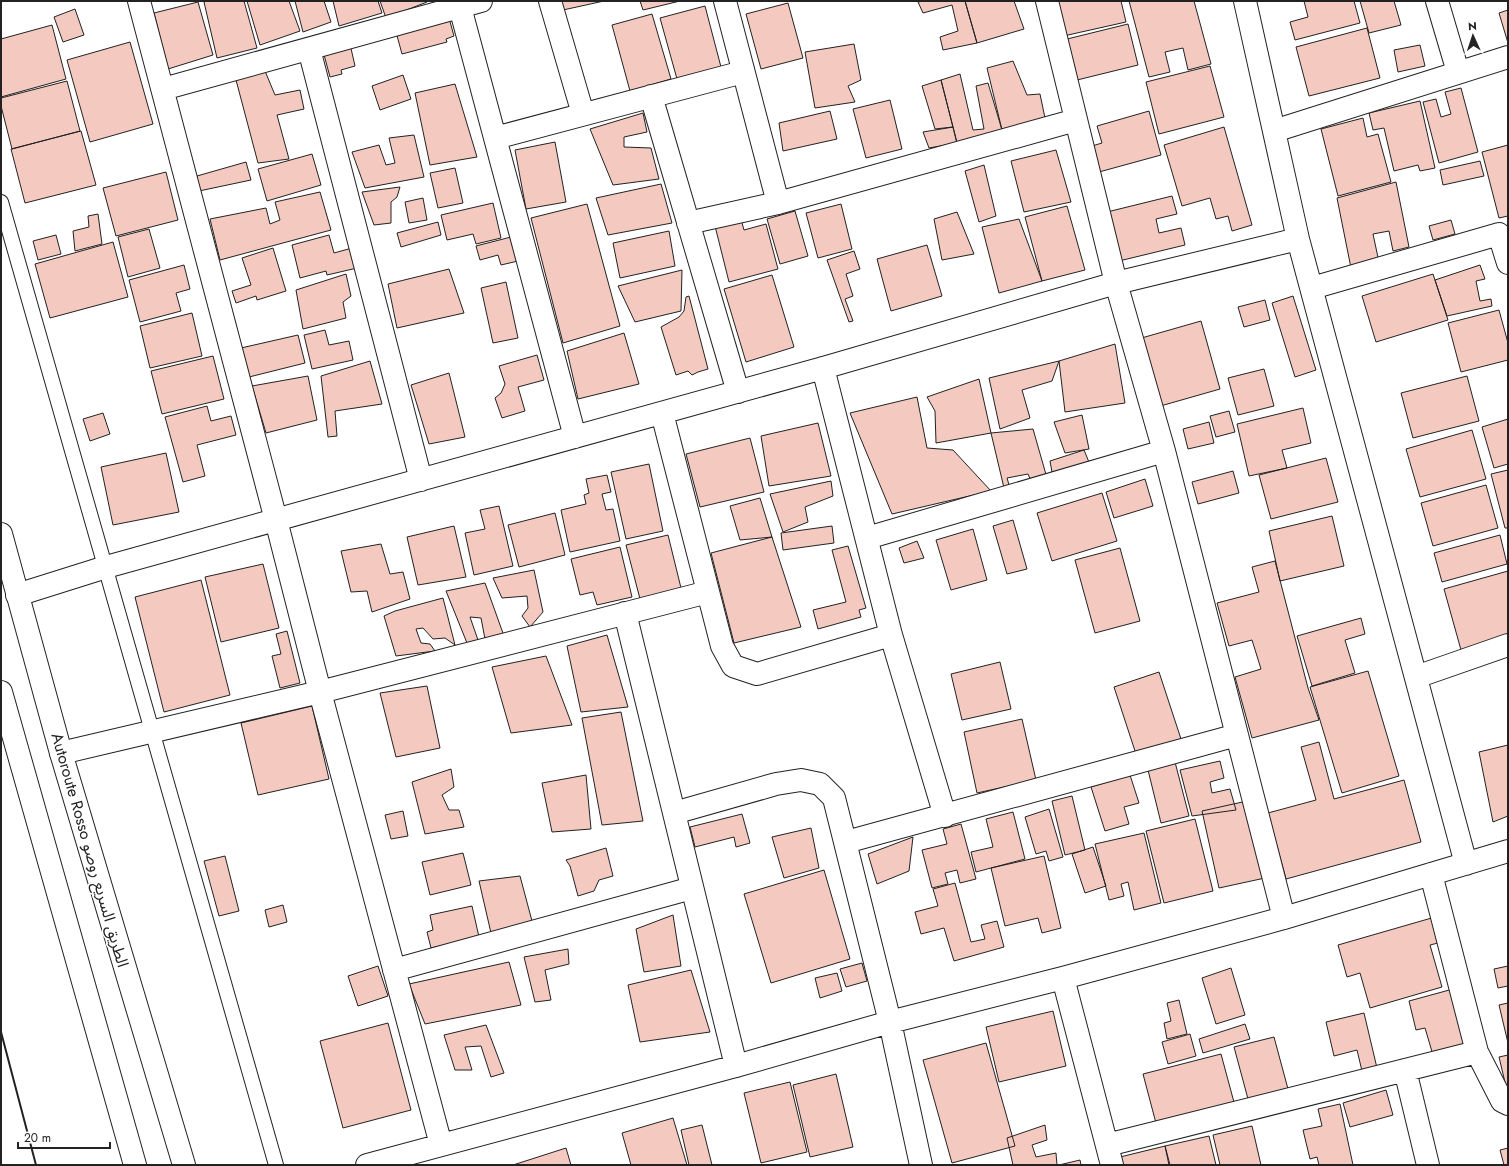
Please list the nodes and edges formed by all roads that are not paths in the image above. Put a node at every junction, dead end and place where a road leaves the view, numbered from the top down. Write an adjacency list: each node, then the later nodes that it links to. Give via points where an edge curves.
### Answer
1 (139, 1): 13 (main road)
2 (481, 1): 8 (main road)
3 (550, 1): 15 (main road)
4 (724, 1): 11 (main road)
5 (1047, 1): 16 (main road)
6 (1245, 1): 17 (main road)
7 (1437, 1): 12 (main road)
8 (460, 8): 9 (main road); 18 (main road)
9 (309, 49): 13 (main road); 32 (main road)
10 (1508, 57): 12 (main road)
11 (743, 72): 14 (main road); 20 (main road)
12 (1458, 72): 17 (main road)
13 (163, 89): 33 (main road)
14 (651, 96): 15 (main road); 21 (main road)
15 (583, 114): 18 (main road)
16 (1076, 120): 20 (main road); 25 (main road)
17 (1274, 131): 23 (main road)
18 (495, 138): 30 (main road)
19 (1, 202): 36 (lane)
20 (778, 202): 21 (main road)
21 (688, 223): 28 (main road)
22 (1504, 232): 24 (main road); 26 (main road)
23 (1298, 239): 25 (main road); 26 (main road)
24 (1508, 263)
25 (1116, 283): 27 (main road); 31 (main road)
26 (1312, 288): 42 (main road)
27 (823, 368): 28 (main road); 35 (main road)
28 (738, 392): 29 (main road)
29 (662, 413): 30 (main road); 37 (main road)
30 (575, 437): 32 (main road)
31 (1164, 451): 35 (main road); 46 (main road)
32 (421, 480): 33 (main road)
33 (276, 520): 36 (main road); 44 (main road)
34 (1, 534): 38 (main road, Autoroute Rosso الطريق السريع روصو)
35 (867, 538): 40 (main road)
36 (106, 567): 38 (main road); 45 (lane)
37 (708, 592): 39 (main road); 40 (main road, via 722,646 733,666 757,674)
38 (17, 595): 47 (main road, Autoroute Rosso الطريق السريع روصو)
39 (625, 613): 44 (main road); 48 (main road)
40 (891, 635): 49 (main road)
41 (1508, 645): 42 (main road)
42 (1416, 677): 52 (main road)
43 (1, 692): 65 (main road)
44 (320, 692): 45 (main road); 56 (main road)
45 (153, 732): 47 (main road); 67 (lane)
46 (1238, 735): 49 (main road); 55 (main road)
47 (60, 753): 66 (main road, Autoroute Rosso الطريق السريع روصو)
48 (674, 813): 50 (main road, via 776,784 801,780 820,784 834,798); 54 (main road)
49 (945, 816): 50 (main road)
50 (846, 842): 58 (main road)
51 (1508, 851): 52 (main road)
52 (1466, 864): 53 (main road)
53 (1431, 874): 55 (main road); 59 (main road)
54 (692, 888): 56 (main road); 60 (main road)
55 (1284, 918): 57 (main road)
56 (394, 970): 63 (main road)
57 (1063, 978): 58 (main road); 64 (main road)
58 (890, 1022): 60 (main road); 69 (main road)
59 (1477, 1052): 61 (main road); 62 (main road, via 1502,1101)
60 (736, 1066): 63 (main road)
61 (1405, 1070): 64 (main road); 70 (main road)
62 (1508, 1104)
63 (440, 1145): 68 (main road)
64 (1110, 1155)
65 (135, 1165)
66 (184, 1165)
67 (276, 1165)
68 (367, 1165)
69 (921, 1165)
70 (1428, 1165)

